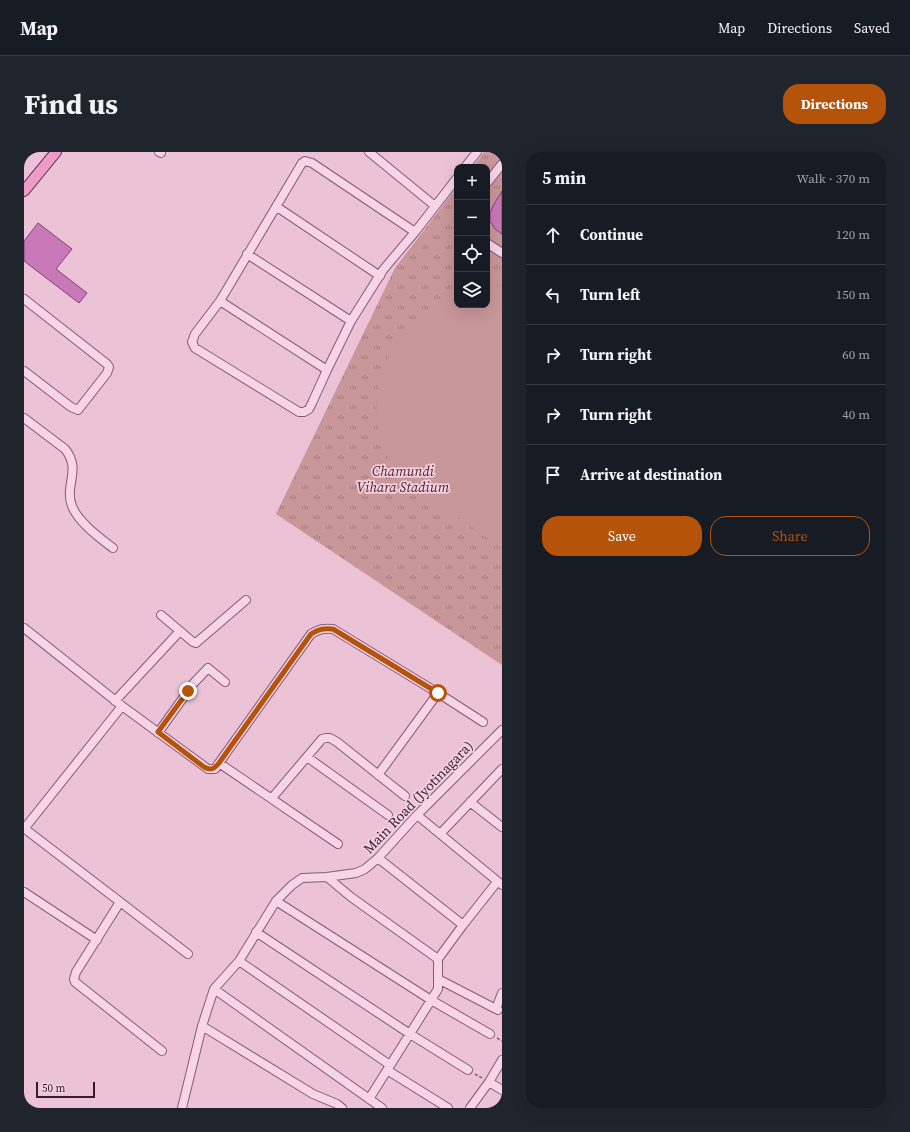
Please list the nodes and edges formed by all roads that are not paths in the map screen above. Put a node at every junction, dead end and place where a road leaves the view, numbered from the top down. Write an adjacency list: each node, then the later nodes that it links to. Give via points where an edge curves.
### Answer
1 (56, 152): 8 (main road)
2 (369, 152): 9 (street)
3 (477, 152): 4 (street)
4 (467, 164)
5 (502, 164): 6 (street)
6 (490, 179)
7 (454, 182): 9 (street)
8 (24, 191)
9 (435, 206): 11 (street)
10 (277, 207): 11 (street, via 302,163 308,161); 14 (street); 15 (street)
11 (415, 232): 15 (street)
12 (490, 245): 13 (street)
13 (502, 252)
14 (247, 254): 17 (street); 18 (street)
15 (380, 276): 18 (street)
16 (24, 299): 20 (street, via 109,367 78,410)
17 (220, 301): 19 (street); 19 (street, via 195,334 192,342 195,348 299,412 304,412 312,403)
18 (351, 321): 19 (street)
19 (327, 370)
20 (24, 371)
21 (24, 418): 22 (street, via 70,455 73,465 70,495 76,514)
22 (113, 548)
23 (246, 600): 26 (street, via 198,642 193,642)
24 (161, 615): 26 (street)
25 (24, 628): 29 (street)
26 (180, 631): 29 (street)
27 (225, 682): 32 (street, via 208,668)
28 (438, 693): 30 (street); 34 (street, via 333,629 318,629 311,634); 36 (street)
29 (119, 703): 32 (street); 43 (street)
30 (483, 722)
31 (502, 730): 40 (street, Main Road (Jyotinagara))
32 (158, 732): 34 (street, via 208,769 214,769)
33 (307, 757): 36 (street, via 322,739 330,738); 38 (street); 41 (street)
34 (219, 763): 38 (street)
35 (502, 769): 39 (street)
36 (378, 775): 37 (street)
37 (405, 796)
38 (272, 798): 45 (street)
39 (470, 802): 42 (street); 44 (street)
40 (418, 815): 44 (street); 46 (street, Main Road (Jyotinagara))
41 (388, 816)
42 (502, 827)
43 (24, 829): 51 (street)
44 (440, 834): 48 (street)
45 (338, 844)
46 (378, 858): 47 (street, Main Road (Jyotinagara), via 361,871); 52 (street)
47 (327, 877): 50 (street, Main Road (Jyotinagara), via 302,878); 56 (street, via 351,898)
48 (500, 883): 52 (street)
49 (24, 892): 54 (street)
50 (276, 901): 53 (street, Main Road (Jyotinagara)); 61 (street)
51 (120, 902): 54 (street); 55 (street)
52 (463, 925): 56 (street)
53 (256, 932): 57 (street, Main Road (Jyotinagara)); 63 (street)
54 (97, 940): 65 (street, via 76,972 75,982)
55 (188, 954)
56 (438, 959): 58 (street)
57 (238, 961): 59 (street, Main Road (Jyotinagara)); 67 (street)
58 (438, 980): 60 (street, via 497,1009); 61 (street, via 438,989)
59 (214, 989): 62 (street, Main Road (Jyotinagara)); 71 (street)
60 (502, 993)
61 (431, 1000): 63 (street); 64 (street)
62 (202, 1026): 72 (street, Main Road (Jyotinagara)); 73 (street, via 313,1094)
63 (410, 1034): 67 (street); 68 (street)
64 (490, 1034)
65 (162, 1051)
66 (502, 1060): 69 (street)
67 (388, 1067): 71 (street); 75 (street)
68 (468, 1070)
69 (489, 1082): 70 (street); 76 (street)
70 (502, 1090)
71 (369, 1099): 74 (street)
72 (182, 1108)
73 (342, 1108)
74 (382, 1108)
75 (448, 1108)
76 (470, 1108)

